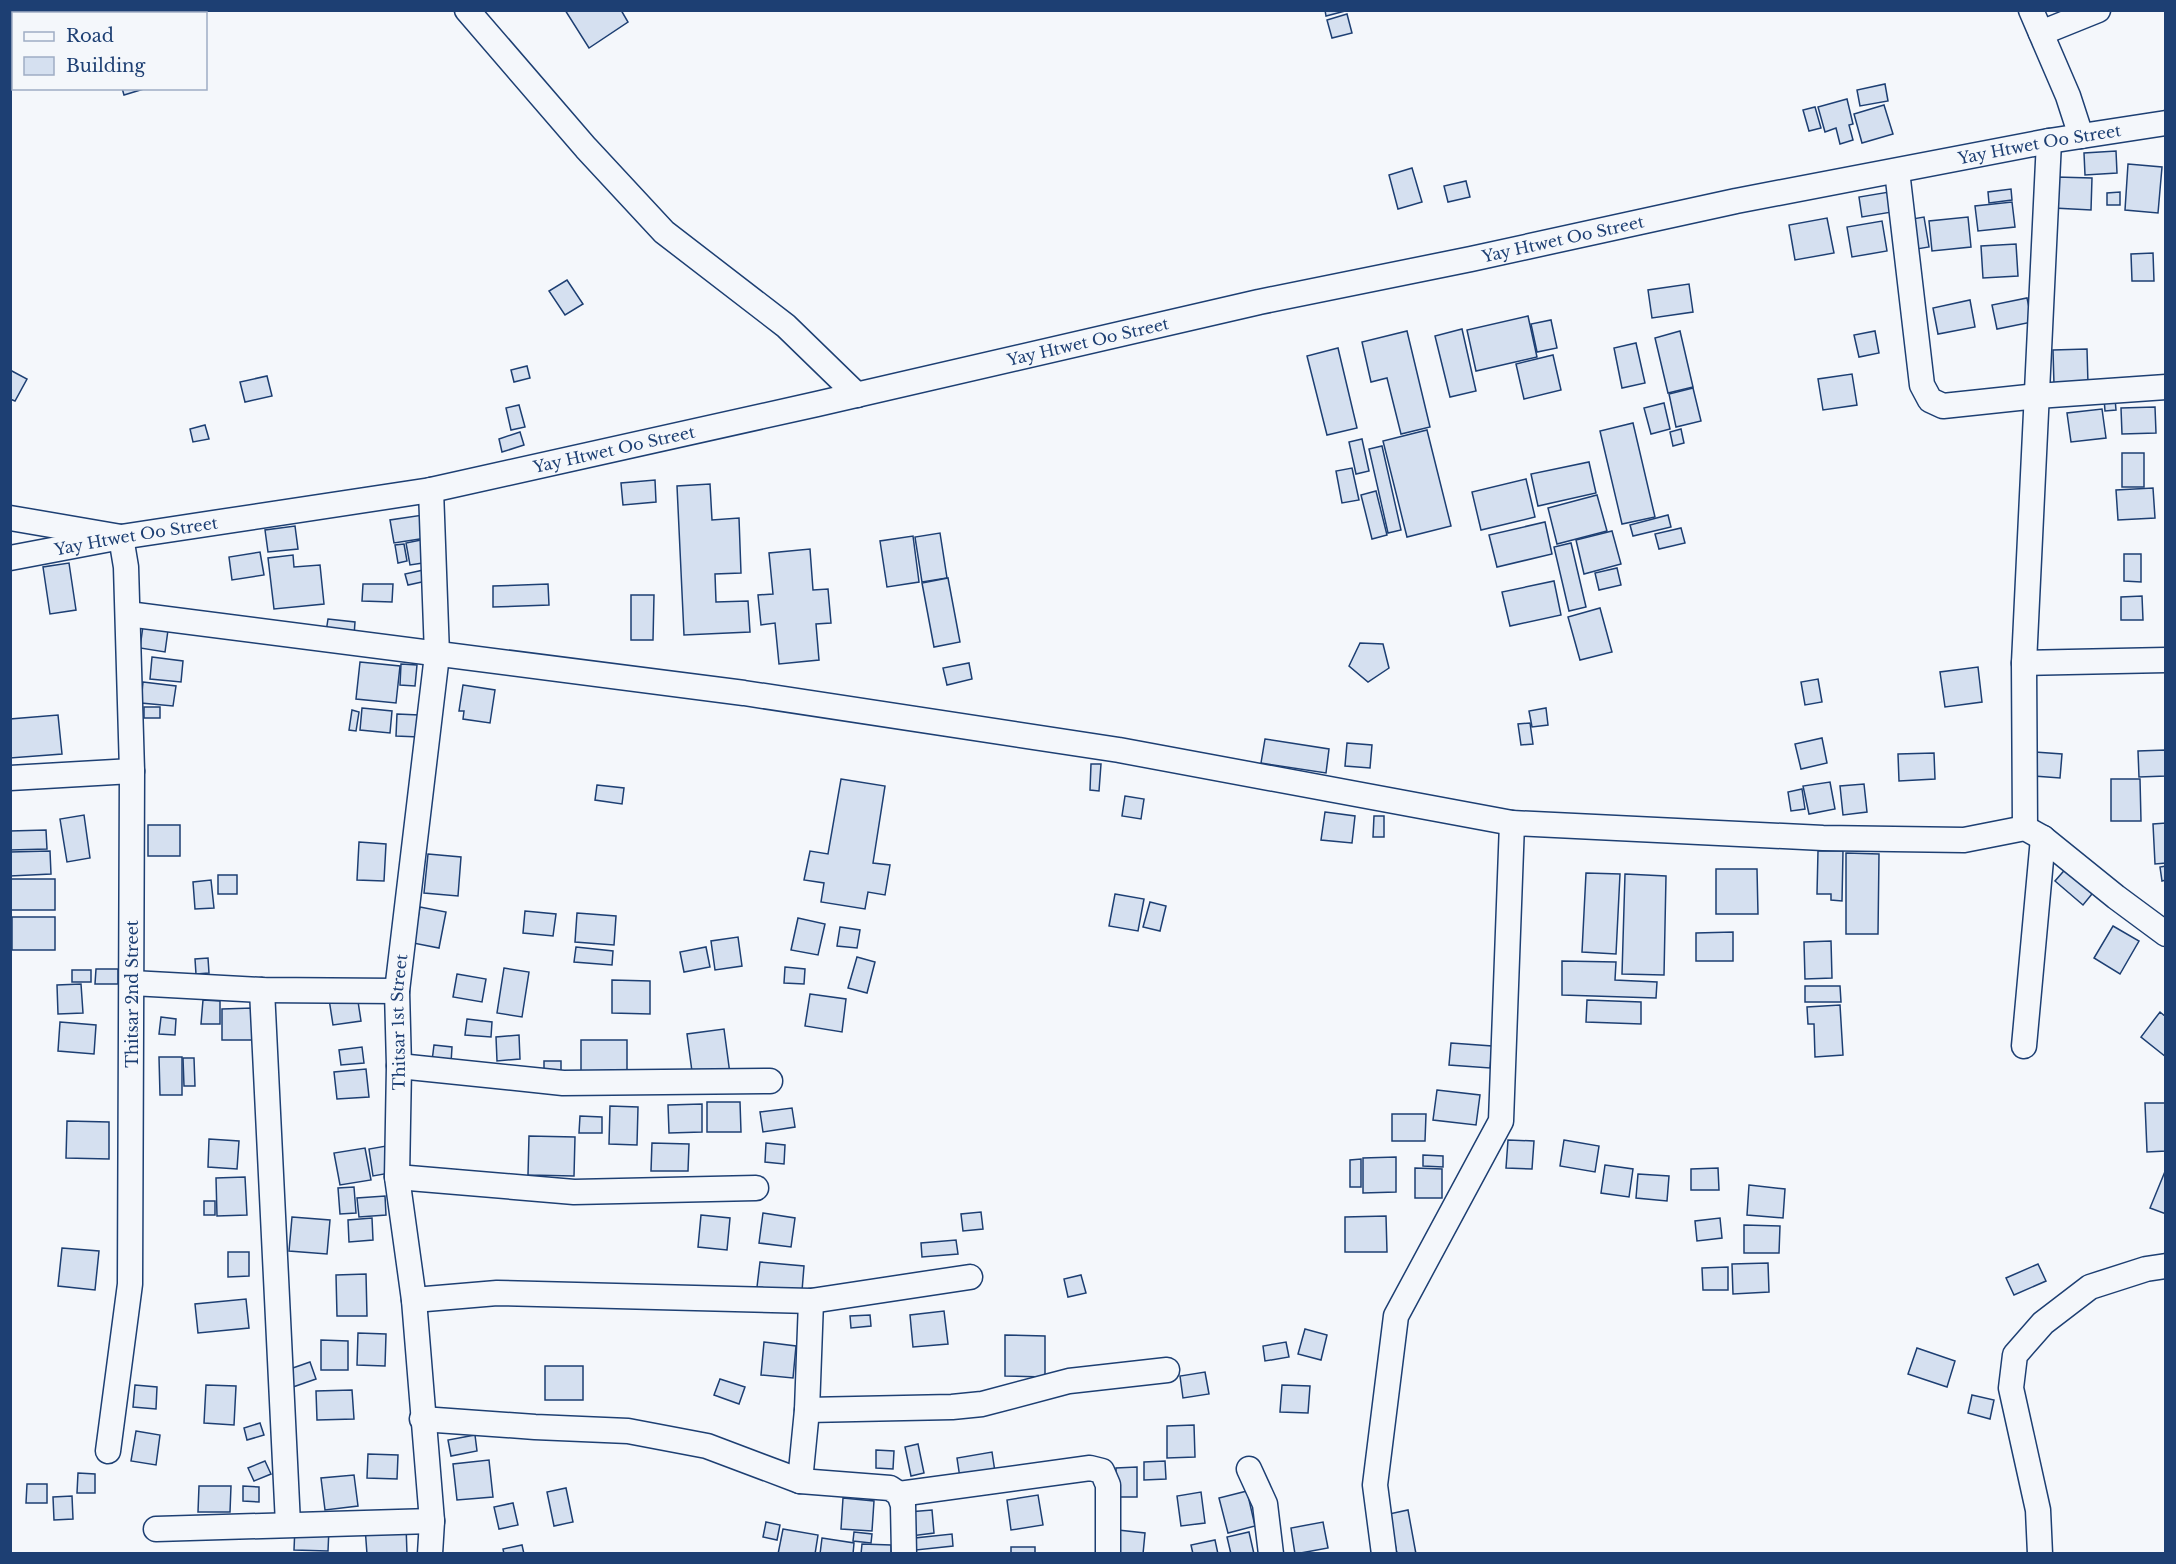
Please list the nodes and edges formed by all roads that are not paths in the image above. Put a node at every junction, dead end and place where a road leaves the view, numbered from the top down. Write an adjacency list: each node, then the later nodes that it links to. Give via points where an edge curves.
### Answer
1 (467, 10): 10 (street, via 664,232 786,326)
2 (2031, 10): 4 (street)
3 (2097, 10): 4 (street)
4 (2041, 33): 6 (street)
5 (2166, 123): 6 (street, Yay Htwet Oo Street)
6 (2081, 136): 7 (street, Yay Htwet Oo Street)
7 (2049, 141): 8 (street, Yay Htwet Oo Street); 11 (street)
8 (1897, 171): 10 (street, Yay Htwet Oo Street, via 1259,302); 11 (street, via 1922,385 1930,400 1943,406)
9 (2166, 387): 11 (street)
10 (857, 395): 12 (street, Yay Htwet Oo Street)
11 (2037, 396): 19 (street)
12 (431, 490): 14 (street, Yay Htwet Oo Street); 17 (street, Thitsar 1st Street)
13 (10, 518): 14 (street)
14 (121, 537): 15 (street, Yay Htwet Oo Street); 16 (street, Thitsar 2nd Street)
15 (10, 558)
16 (128, 614): 17 (street); 20 (street, Thitsar 2nd Street)
17 (437, 655): 22 (street, via 744,693 1119,750); 27 (street, Thitsar 1st Street)
18 (2166, 660): 19 (street)
19 (2024, 663): 23 (street)
20 (132, 771): 21 (street); 25 (street, Thitsar 2nd Street)
21 (10, 778)
22 (1512, 823): 23 (street, via 1823,838 1964,840); 51 (street, via 1501,1121 1396,1316 1376,1485)
23 (2034, 833): 24 (street); 28 (street)
24 (2166, 934)
25 (132, 983): 26 (street); 40 (street, Thitsar 2nd Street, via 130,1284)
26 (262, 990): 27 (street); 45 (street)
27 (397, 991): 29 (street, Thitsar 1st Street)
28 (2024, 1046)
29 (399, 1066): 30 (street, via 563,1083); 31 (street, Thitsar 1st Street)
30 (770, 1081)
31 (397, 1177): 32 (street, via 574,1192); 35 (street, Thitsar 1st Street)
32 (756, 1188)
33 (2166, 1266): 52 (street, via 2090,1287 2043,1323 2015,1355 2011,1388 2038,1510)
34 (970, 1277): 36 (street)
35 (414, 1300): 36 (street, via 497,1293); 39 (street, Thitsar 1st Street)
36 (811, 1301): 38 (street)
37 (1167, 1370): 38 (street, via 1069,1381 982,1404)
38 (807, 1410): 42 (street)
39 (422, 1419): 42 (street, via 628,1431 707,1446); 44 (street, Thitsar 1st Street)
40 (108, 1451)
41 (1249, 1468): 50 (street, via 1265,1504)
42 (800, 1481): 43 (street, via 890,1488)
43 (899, 1494): 48 (street, via 903,1505); 49 (street, via 1090,1468 1102,1471 1108,1485)
44 (432, 1521): 45 (street); 47 (street, Thitsar 1st Street)
45 (288, 1524): 46 (street)
46 (156, 1529)
47 (430, 1554)
48 (904, 1554)
49 (1108, 1554)
50 (1271, 1554)
51 (1384, 1554)
52 (2040, 1554)

